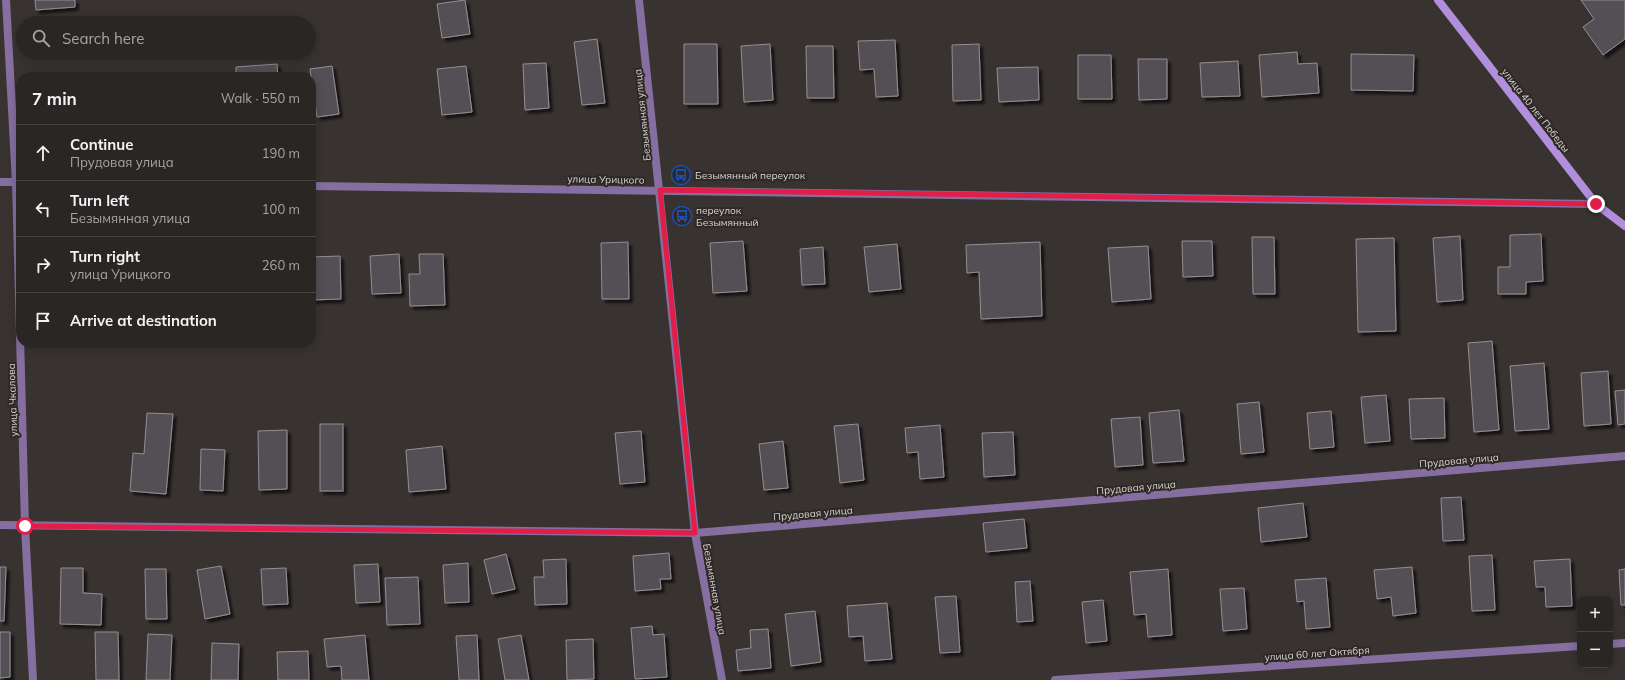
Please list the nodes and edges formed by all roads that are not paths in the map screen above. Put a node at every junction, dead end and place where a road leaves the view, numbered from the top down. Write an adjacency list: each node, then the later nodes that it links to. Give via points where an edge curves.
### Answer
1 (6, 0): 4 (street, улица Чкалова)
2 (639, 0): 8 (street, Безымянная улица)
3 (1438, 0): 9 (main road, улица 40 лет Победы)
4 (16, 152)
5 (0, 182): 6 (street)
6 (16, 182)
7 (316, 186): 8 (street, улица Урицкого)
8 (660, 190): 9 (street, улица Урицкого); 15 (street, Безымянная улица)
9 (1596, 204): 10 (main road, улица 40 лет Победы)
10 (1625, 226)
11 (21, 348): 14 (street, улица Чкалова)
12 (1625, 456): 15 (street, Прудовая улица)
13 (0, 525): 14 (street, Прудовая улица)
14 (25, 526): 15 (street, Прудовая улица); 19 (street, улица Чкалова)
15 (695, 533): 20 (street, Безымянная улица)
16 (1625, 643): 17 (street)
17 (1613, 644)
18 (1577, 646): 21 (street, улица 60 лет Октября)
19 (33, 680)
20 (722, 680)
21 (1055, 680)

